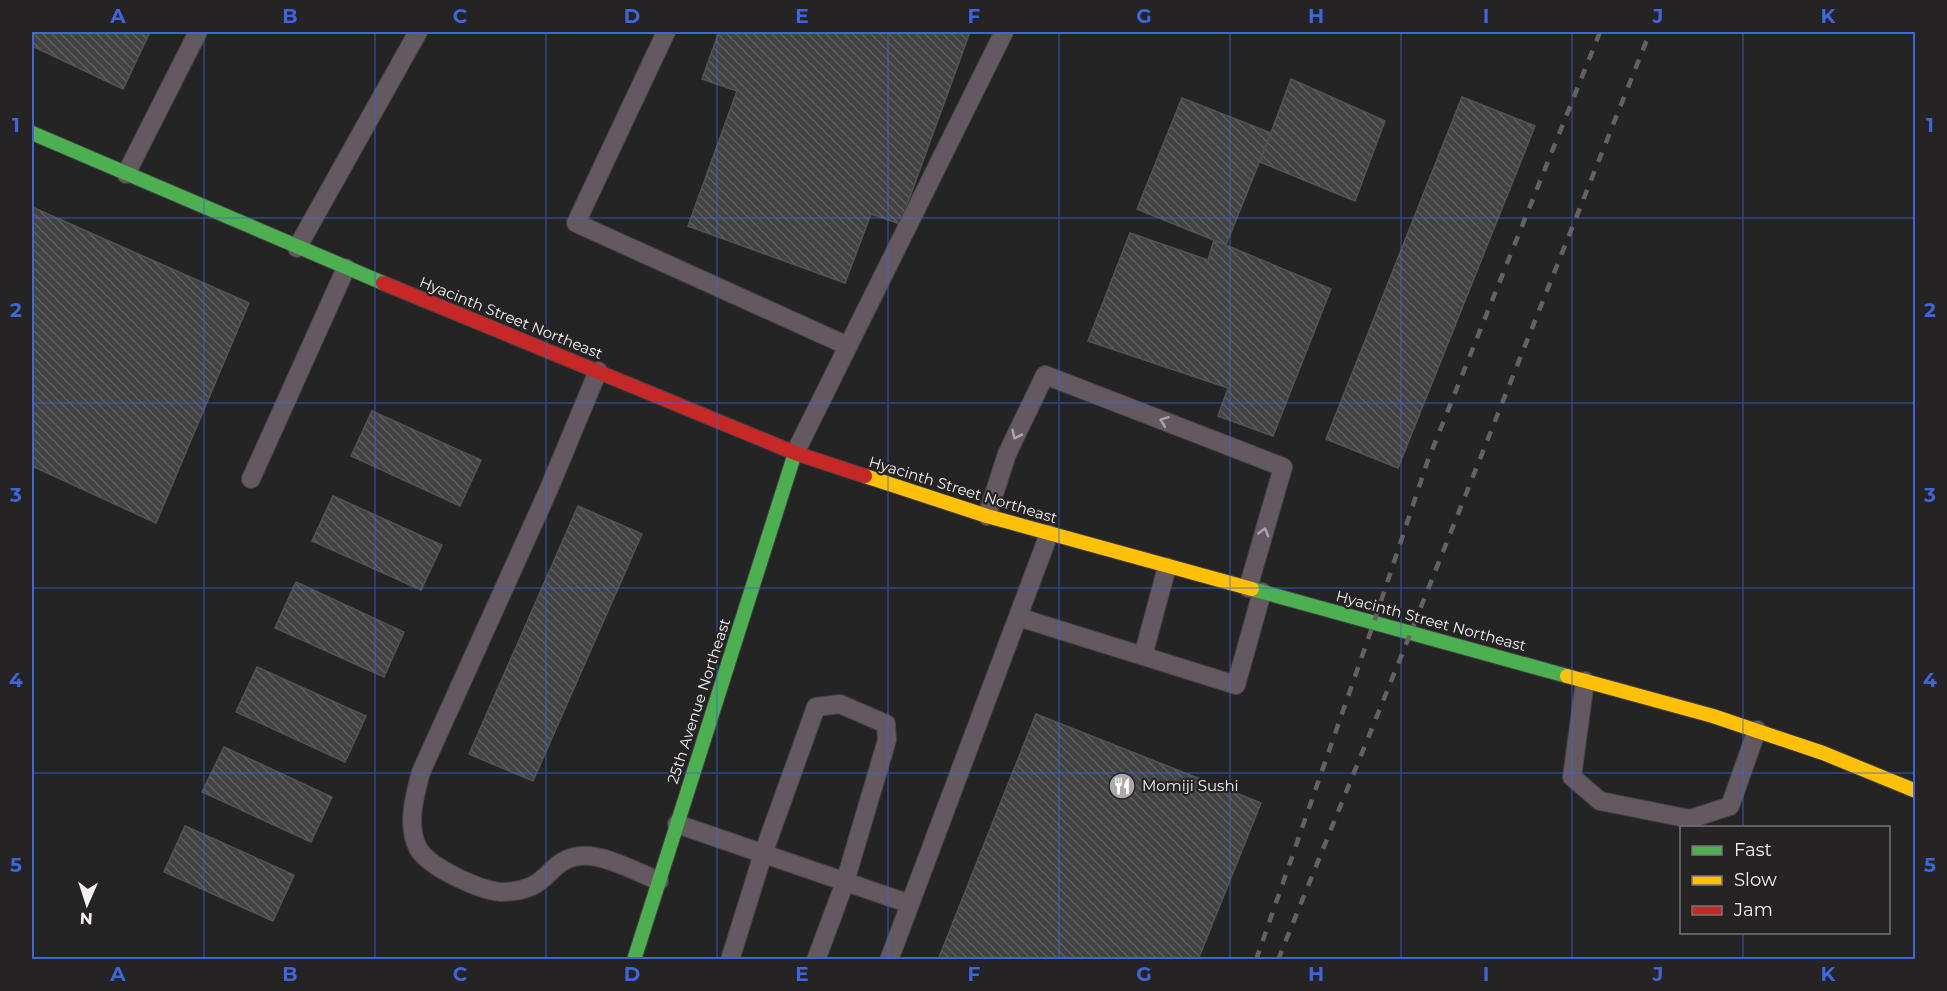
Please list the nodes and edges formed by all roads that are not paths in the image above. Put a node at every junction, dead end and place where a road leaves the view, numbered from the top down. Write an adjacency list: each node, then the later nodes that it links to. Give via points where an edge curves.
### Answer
1 (198, 32): 6 (lane)
2 (418, 32): 7 (lane)
3 (666, 32): 9 (lane, via 576,223)
4 (1004, 32): 9 (lane)
5 (32, 133): 6 (main road, Hyacinth Street Northeast)
6 (126, 174): 7 (main road, Hyacinth Street Northeast)
7 (297, 248): 8 (main road, Hyacinth Street Northeast)
8 (346, 268): 10 (main road, Hyacinth Street Northeast); 12 (lane)
9 (848, 346): 11 (lane)
10 (598, 371): 11 (main road, Hyacinth Street Northeast); 24 (lane, via 421,771 413,832 418,848 430,862 461,880 499,892 533,886 563,860 578,856 594,855)
11 (795, 453): 13 (main road, Hyacinth Street Northeast); 22 (main road, 25th Avenue Northeast)
12 (251, 479)
13 (987, 516): 14 (main road, Hyacinth Street Northeast); 16 (lane, one-way to 13, via 1283,467 1045,375 1006,454)
14 (1049, 534): 15 (main road, Hyacinth Street Northeast); 17 (lane)
15 (1167, 567): 16 (main road, Hyacinth Street Northeast); 18 (lane)
16 (1255, 590): 18 (lane, via 1236,685); 19 (main road, Hyacinth Street Northeast)
17 (1018, 617): 18 (lane); 26 (lane)
18 (1143, 656)
19 (1585, 681): 20 (main road, Hyacinth Street Northeast); 20 (lane, via 1572,777 1600,801 1690,819 1730,806)
20 (1757, 730): 21 (main road, Hyacinth Street Northeast)
21 (1916, 791)
22 (677, 824): 23 (lane); 24 (main road, 25th Avenue Northeast)
23 (763, 854): 25 (lane); 25 (lane, via 816,707 840,704 886,724 887,740); 28 (lane)
24 (659, 881): 27 (main road, 25th Avenue Northeast)
25 (845, 882): 26 (lane); 29 (lane)
26 (910, 904): 30 (lane)
27 (634, 960)
28 (730, 960)
29 (816, 960)
30 (889, 960)

